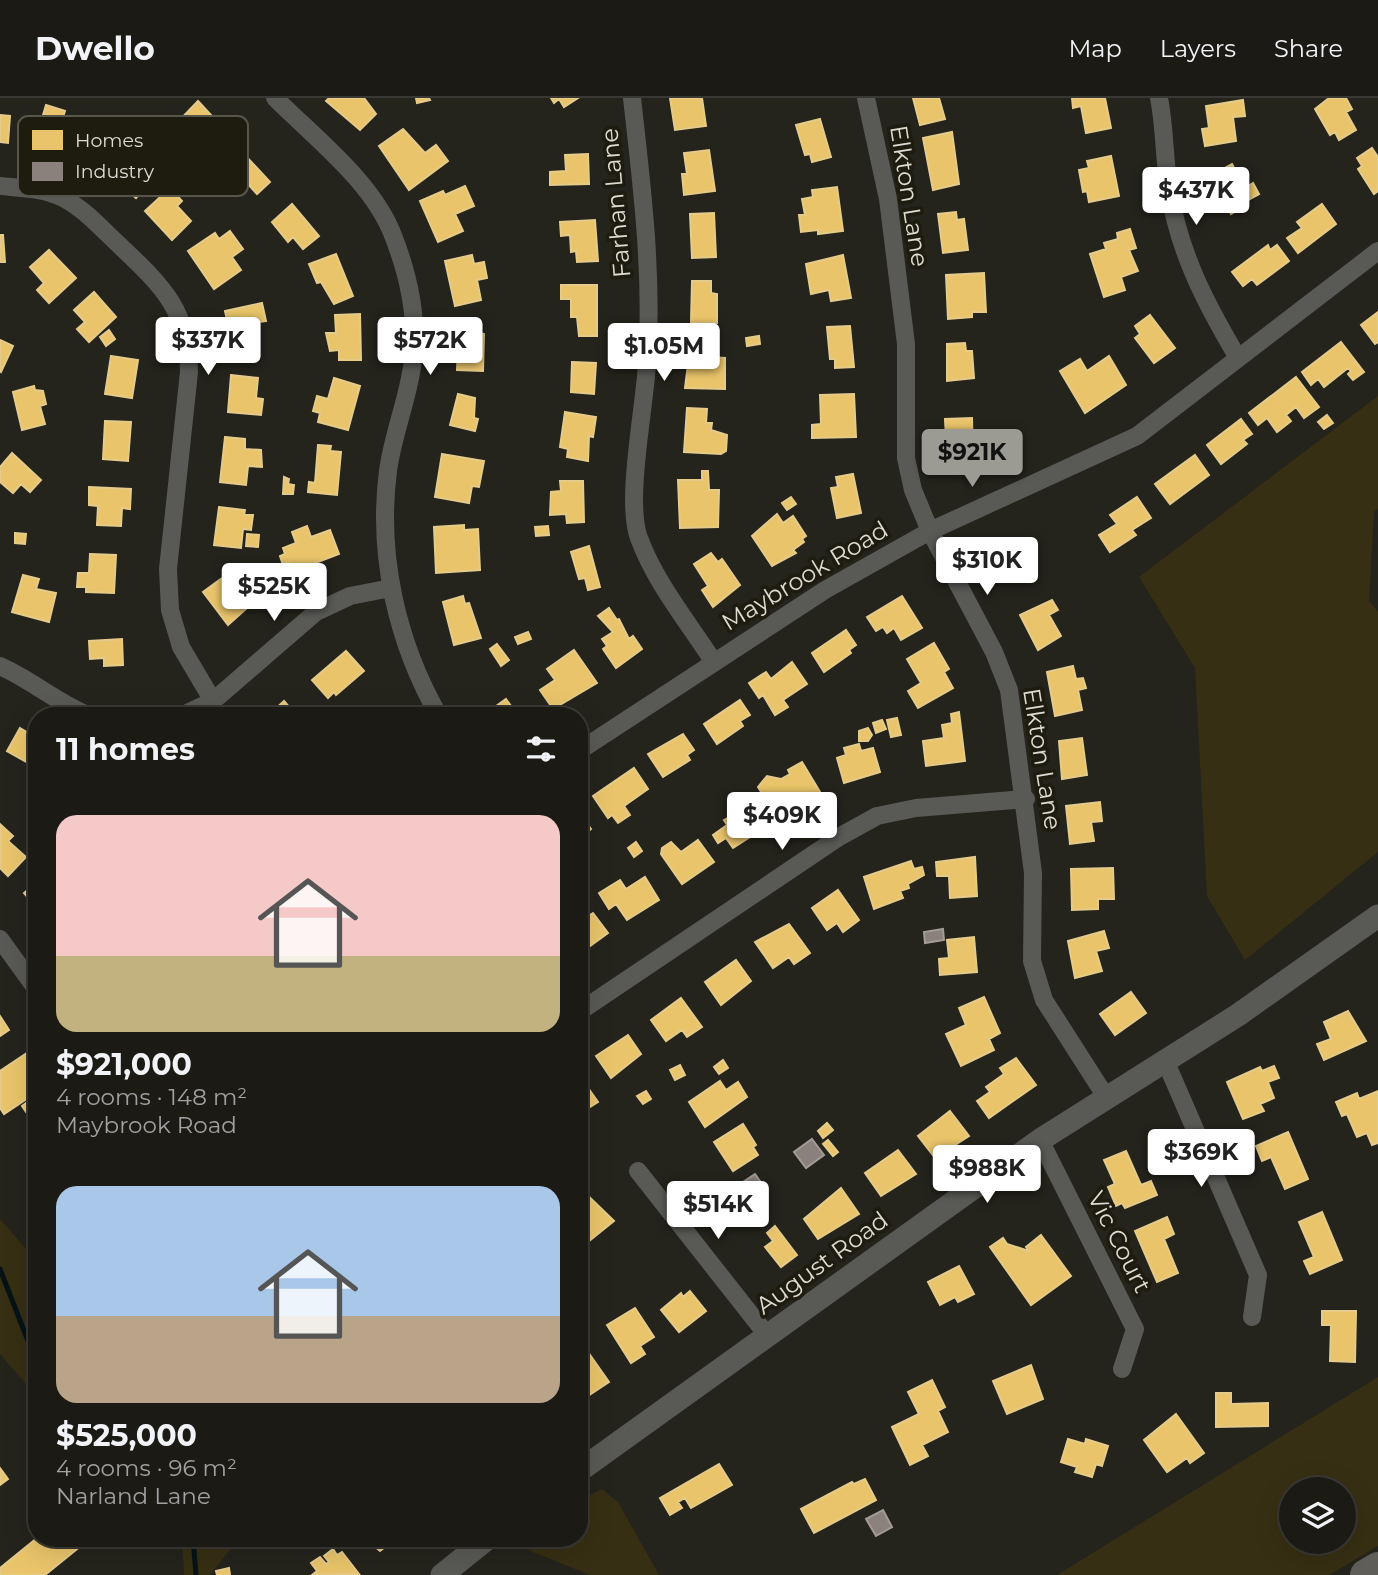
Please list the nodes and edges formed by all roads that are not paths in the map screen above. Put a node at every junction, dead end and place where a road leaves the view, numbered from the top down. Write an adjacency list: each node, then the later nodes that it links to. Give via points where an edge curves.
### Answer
1 (275, 98): 11 (street, via 365,189 394,236 414,309 411,376 388,471 385,528)
2 (632, 98): 12 (street, Farhan Lane, via 647,254 647,363 635,500 638,536 657,576)
3 (866, 98): 10 (street, Elkton Lane, via 888,199 906,344 906,458)
4 (1159, 98): 9 (street, via 1168,188 1181,247 1203,300)
5 (0, 186): 6 (street)
6 (18, 188)
7 (58, 196): 14 (street, via 84,211 165,289 189,344 168,569 170,610 181,647)
8 (1378, 251): 9 (street, Maybrook Road)
9 (1238, 358): 10 (street, Maybrook Road, via 1137,436)
10 (930, 531): 12 (street, Maybrook Road, via 825,590); 19 (street, Elkton Lane, via 1009,690)
11 (391, 588): 14 (street, via 351,596 316,612); 17 (street, via 406,643)
12 (713, 662): 18 (street, Maybrook Road)
13 (0, 666): 15 (street, via 29,679)
14 (213, 701): 16 (street)
15 (68, 707)
16 (200, 707)
17 (434, 707)
18 (588, 745)
19 (1026, 799): 23 (street, via 916,808 877,817 839,837); 25 (street, Elkton Lane, via 1033,873 1032,961 1044,1000)
20 (1378, 916): 24 (street, August Road, via 1285,984)
21 (0, 939): 22 (street)
22 (28, 977)
23 (588, 1006)
24 (1165, 1060): 25 (street, August Road); 28 (street, via 1258,1275)
25 (1106, 1097): 26 (street, August Road)
26 (1040, 1140): 29 (street, August Road); 30 (street, Vic Court, via 1135,1329)
27 (638, 1171): 29 (street)
28 (1252, 1317)
29 (767, 1335): 31 (street, August Road)
30 (1122, 1369)
31 (588, 1464)
32 (477, 1547): 34 (street)
33 (1378, 1568): 35 (highway)
34 (442, 1575)
35 (1366, 1575)

